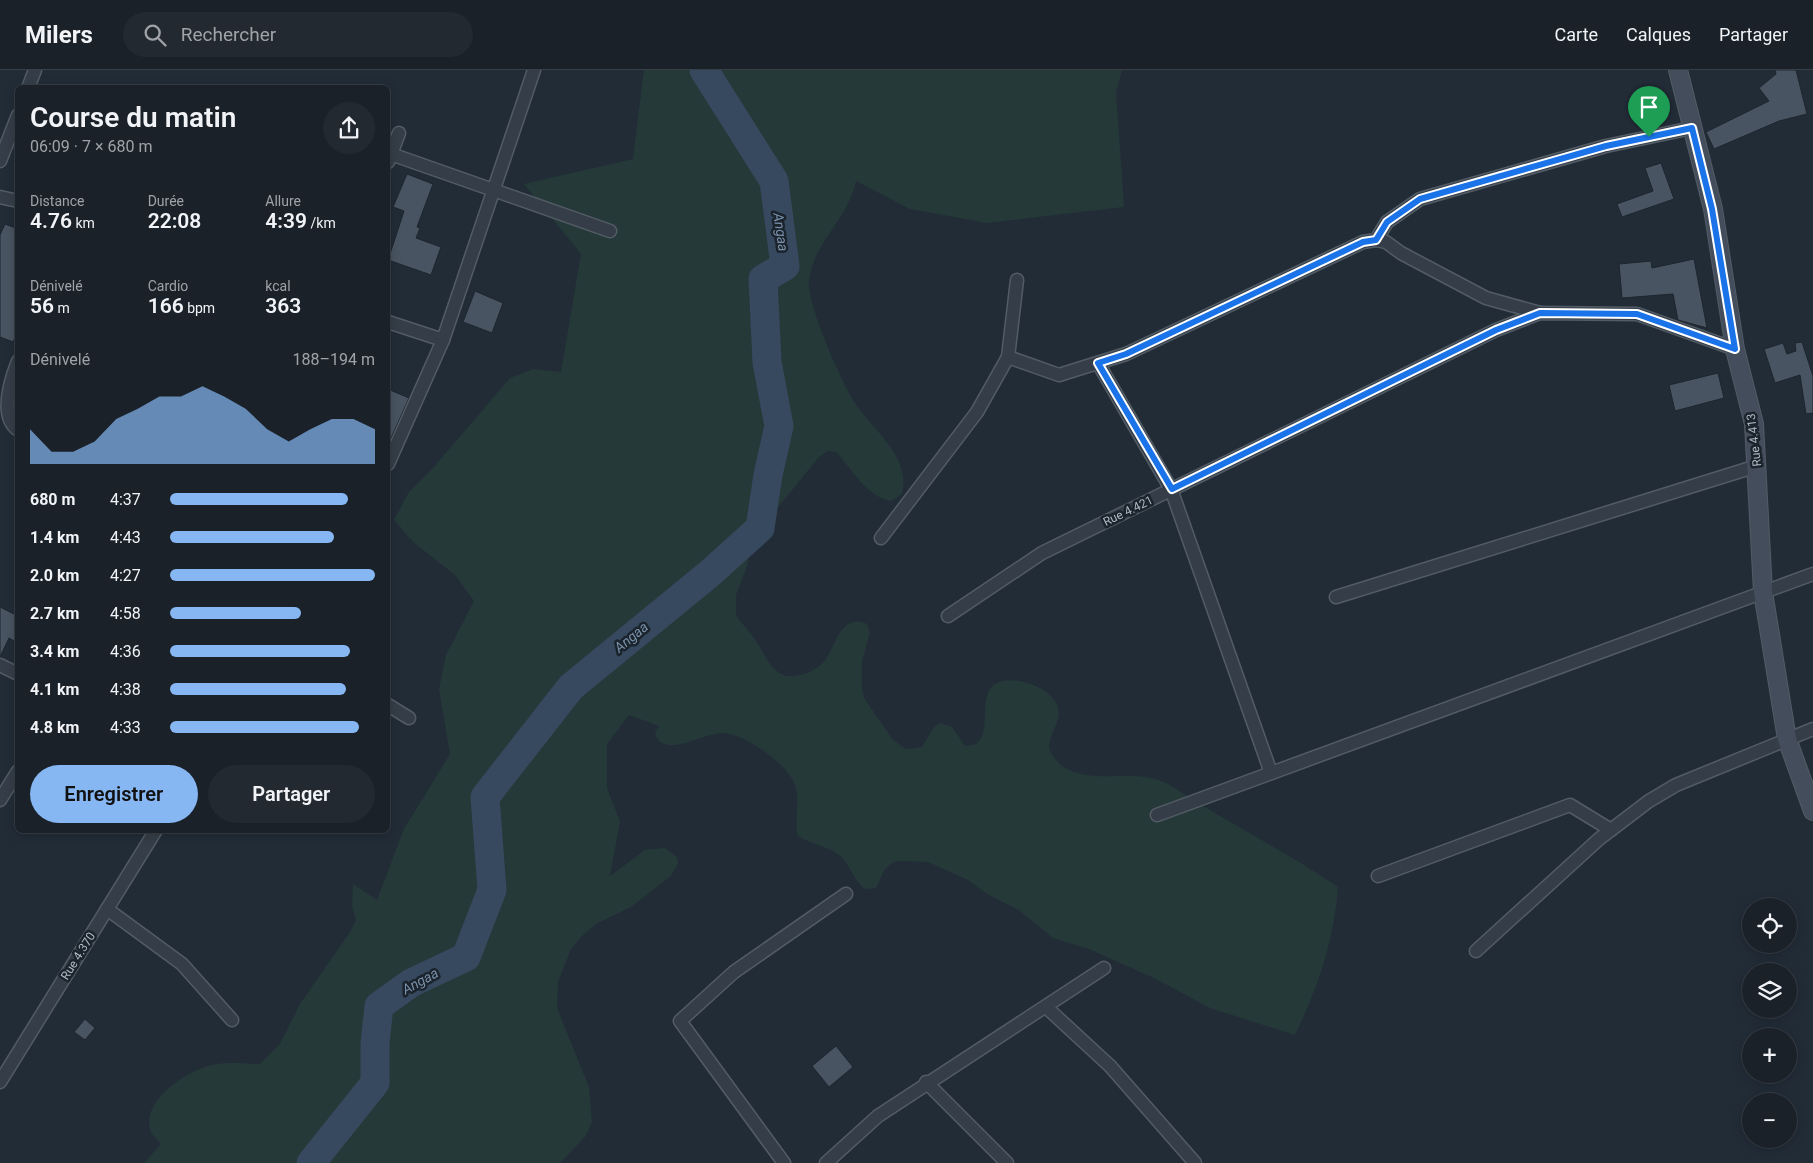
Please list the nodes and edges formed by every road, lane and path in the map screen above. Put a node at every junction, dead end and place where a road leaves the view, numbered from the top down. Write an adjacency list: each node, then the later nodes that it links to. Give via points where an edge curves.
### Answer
1 (35, 70): 4 (street)
2 (534, 70): 11 (street)
3 (1678, 70): 6 (street, Rue 4.413)
4 (29, 85)
5 (15, 122): 10 (street)
6 (1692, 128): 15 (street, via 1606,146 1420,199 1387,222); 20 (street, Rue 4.413, via 1712,209)
7 (399, 133): 8 (street)
8 (390, 153)
9 (390, 158): 11 (street)
10 (0, 160)
11 (493, 190): 14 (street); 19 (street)
12 (0, 197): 13 (street)
13 (15, 200)
14 (610, 231)
15 (1376, 240): 17 (street, via 1386,242 1486,298); 22 (street, via 1363,242 1126,354)
16 (1017, 280): 21 (street)
17 (1540, 313): 20 (street, Rue 4.421, via 1637,314); 27 (street, Rue 4.421, via 1496,330)
18 (390, 323): 19 (street)
19 (443, 340): 25 (street)
20 (1735, 349): 26 (street, Rue 4.413, via 1754,424)
21 (1008, 357): 22 (street, via 1059,375); 28 (street, via 977,412)
22 (1098, 363): 27 (street)
23 (15, 369): 24 (street, via 1,407 2,419)
24 (15, 428)
25 (390, 459)
26 (1757, 466): 30 (street, Rue 4.413); 31 (street)
27 (1172, 489): 32 (street, Rue 4.421, via 1042,552); 39 (street)
28 (881, 538)
29 (1813, 574): 30 (street)
30 (1763, 592): 38 (street, Rue 4.413); 39 (street)
31 (1336, 598)
32 (948, 616)
33 (0, 665): 34 (street)
34 (15, 672)
35 (390, 706): 36 (street)
36 (409, 718)
37 (1813, 728): 38 (street)
38 (1787, 739): 42 (street, Rue 4.413); 44 (street, via 1676,785)
39 (1271, 773): 43 (street)
40 (15, 776): 41 (street)
41 (0, 800)
42 (1813, 811)
43 (1157, 814)
44 (1611, 830): 46 (street, via 1570,805); 49 (street)
45 (154, 833): 48 (street, Rue 4.370)
46 (1378, 876)
47 (846, 894): 55 (street, via 734,972 680,1021)
48 (107, 909): 52 (street, via 182,964); 53 (street, Rue 4.370)
49 (1476, 951)
50 (1104, 968): 51 (street)
51 (1046, 1007): 54 (street); 58 (street, via 1110,1066)
52 (232, 1020)
53 (0, 1082)
54 (926, 1082): 56 (street, via 878,1116); 57 (street)
55 (784, 1163)
56 (826, 1163)
57 (1007, 1163)
58 (1195, 1163)

